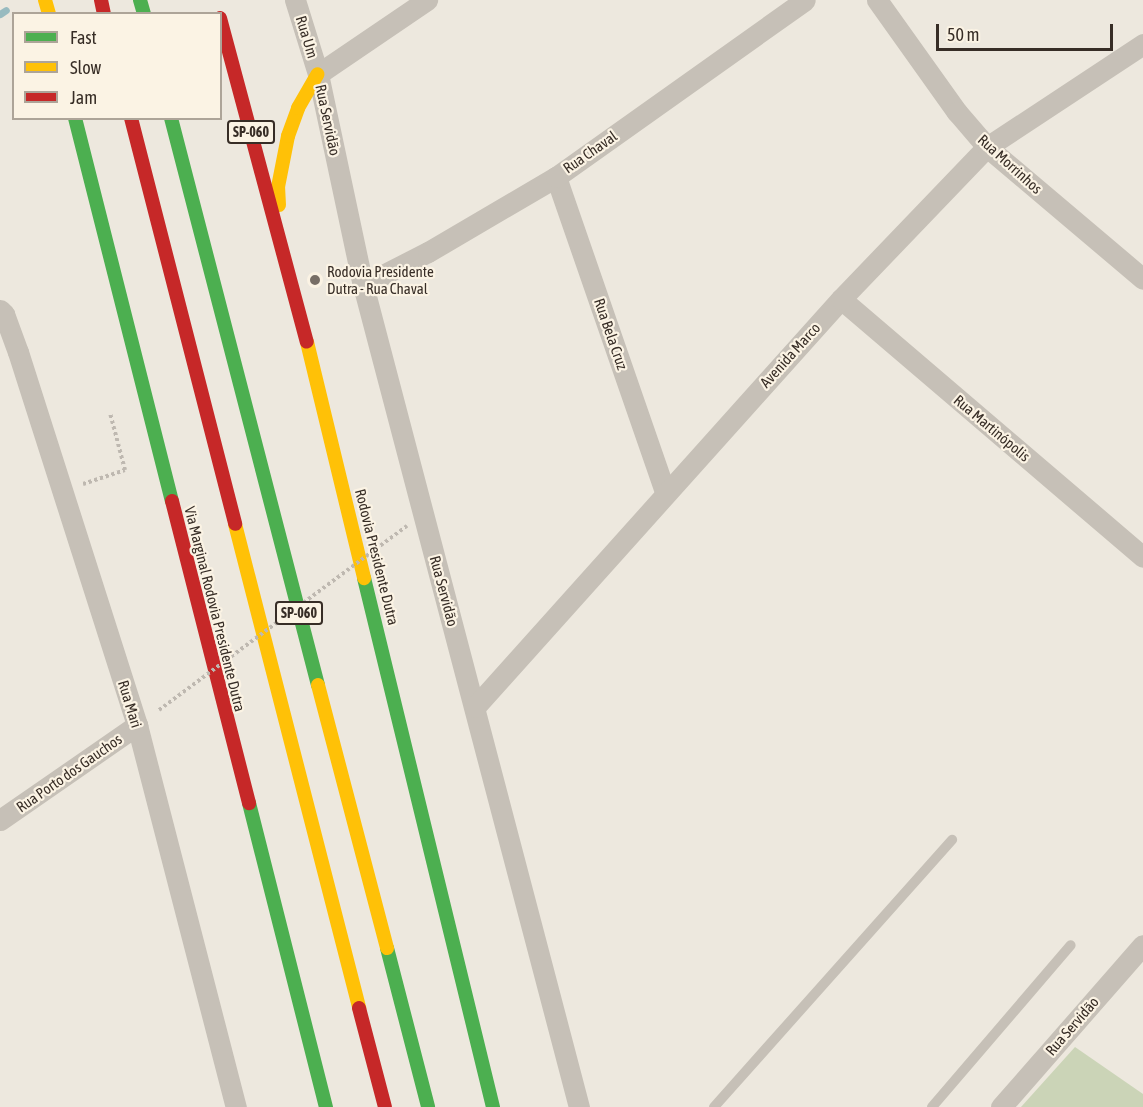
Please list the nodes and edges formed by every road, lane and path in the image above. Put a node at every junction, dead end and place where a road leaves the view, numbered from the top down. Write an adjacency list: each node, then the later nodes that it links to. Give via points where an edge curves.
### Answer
1 (296, 0): 7 (street, Rua Um)
2 (427, 0): 7 (street)
3 (805, 0): 12 (street, Rua Chaval)
4 (877, 0): 11 (street, Rua Morrinhos, via 957,112)
5 (222, 24): 13 (highway, Rodovia Presidente Dutra / SP-060)
6 (1143, 44): 11 (street, Avenida Marco)
7 (318, 74): 13 (highway, via 298,108 288,136 279,187); 15 (street, Rua Servidão)
8 (76, 120): 31 (highway, Via Marginal Rodovia Presidente Dutra)
9 (132, 120): 32 (highway, SP-060)
10 (172, 120): 33 (highway, SP-060)
11 (987, 147): 14 (street, Rua Morrinhos); 16 (street, Avenida Marco)
12 (556, 177): 15 (street, Rua Chaval); 20 (street, Rua Bela Cruz)
13 (282, 246): 34 (highway, Rodovia Presidente Dutra / SP-060)
14 (1143, 279)
15 (363, 285): 23 (street, Rua Servidão)
16 (841, 299): 20 (street, Avenida Marco); 22 (street, Rua Martinópolis)
17 (0, 310): 19 (street, Rua Mari, via 18,352)
18 (110, 413): 19 (path, via 125,470)
19 (63, 492): 25 (street, Rua Mari)
20 (665, 492): 23 (street, Avenida Marco)
21 (407, 526): 24 (path, bridge)
22 (1143, 557)
23 (475, 707): 35 (street, Rua Servidão)
24 (159, 710)
25 (137, 725): 26 (street, Rua Porto dos Gauchos); 30 (street, Rua Mari)
26 (0, 820)
27 (952, 840): 36 (lane)
28 (1071, 945): 37 (lane)
29 (1143, 945): 38 (street, Rua Servidão)
30 (236, 1107)
31 (326, 1107)
32 (385, 1107)
33 (428, 1107)
34 (494, 1107)
35 (579, 1107)
36 (714, 1107)
37 (932, 1107)
38 (1001, 1107)

